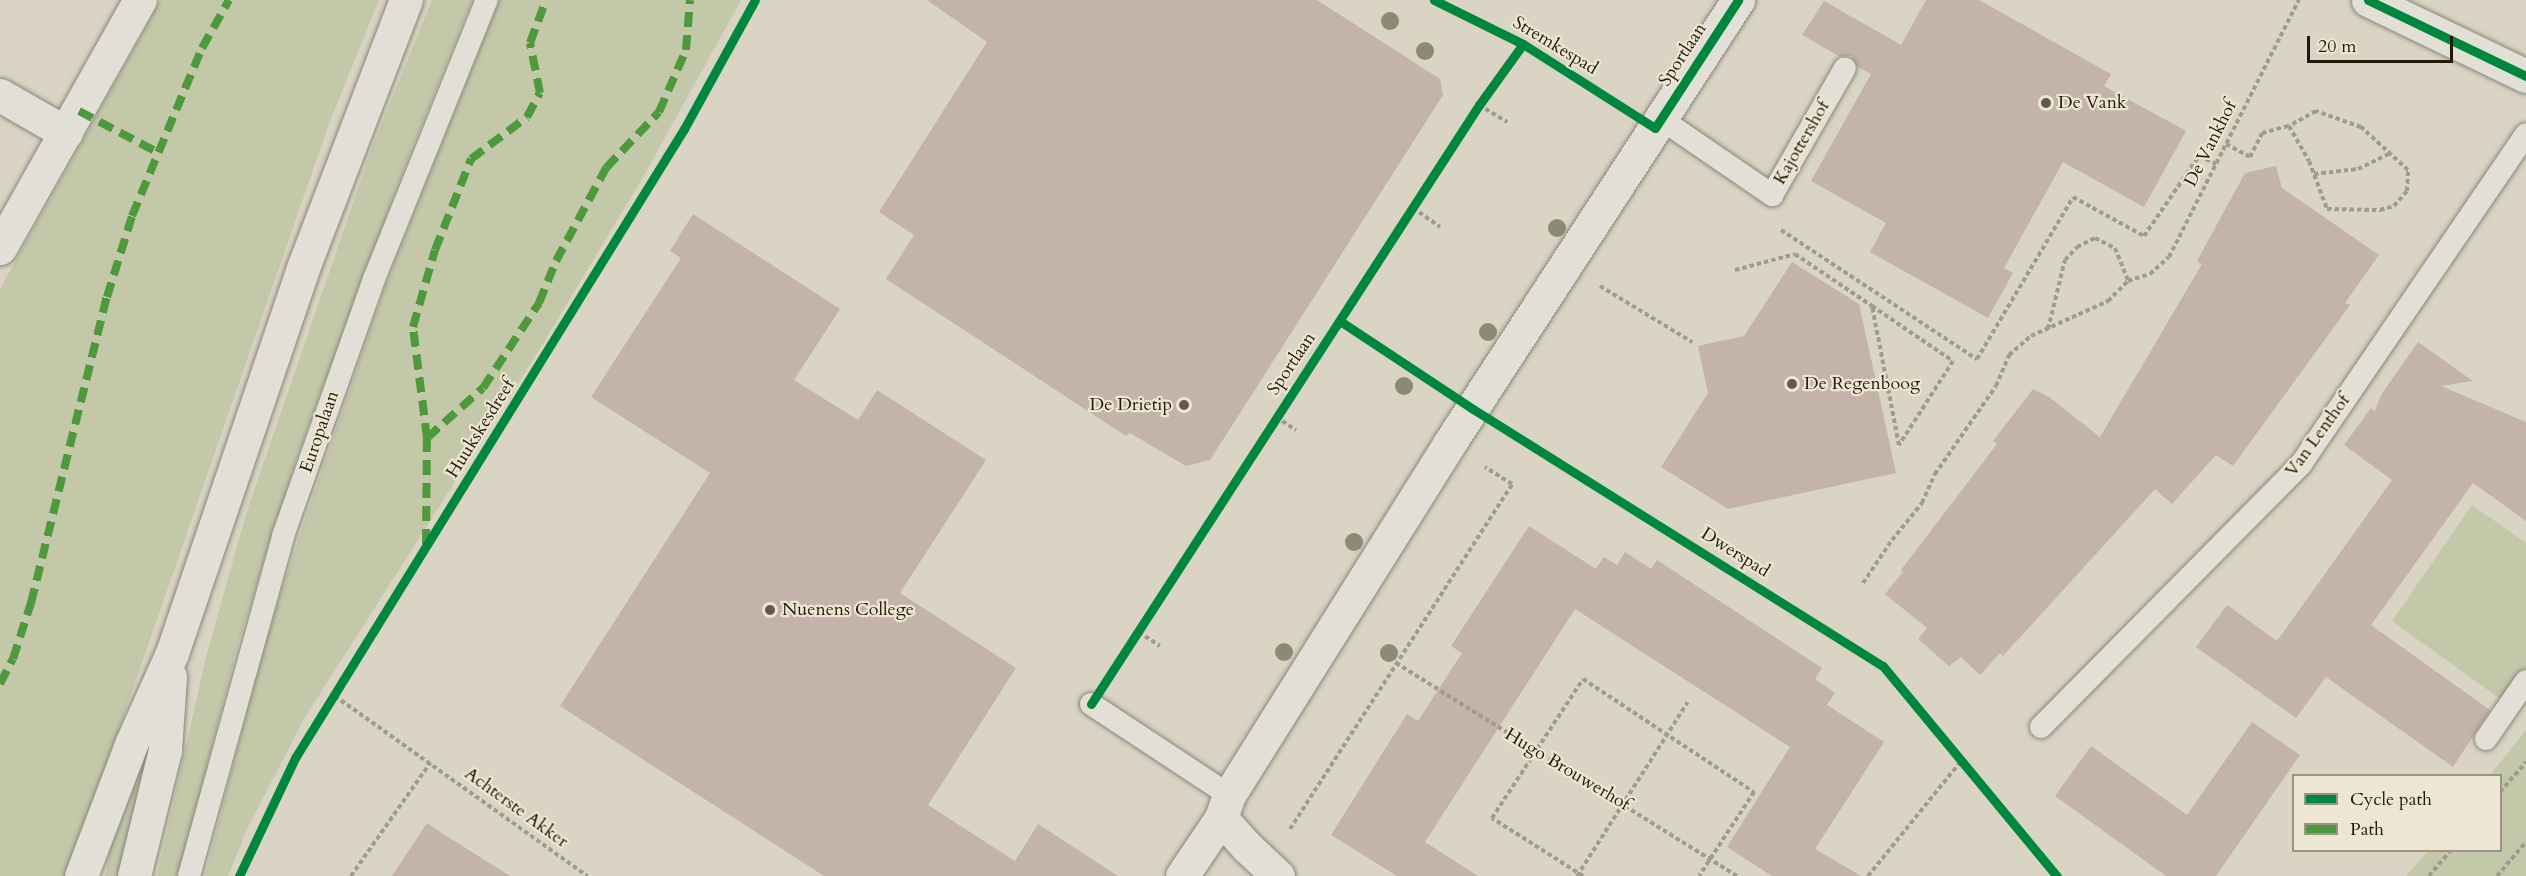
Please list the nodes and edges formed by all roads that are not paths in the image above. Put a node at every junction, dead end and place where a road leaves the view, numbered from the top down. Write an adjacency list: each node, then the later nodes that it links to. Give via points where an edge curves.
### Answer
1 (140, 0): 10 (street)
2 (406, 0): 13 (street, via 303,268)
3 (487, 0): 22 (lane, Europalaan, via 374,279 283,536)
4 (1738, 0): 9 (street, Sportlaan)
5 (2368, 0): 7 (street)
6 (1845, 68): 9 (lane, Kajottershof, via 1772,195)
7 (2526, 76)
8 (0, 95): 10 (street)
9 (1661, 119): 18 (street, Sportlaan, via 1449,444)
10 (66, 133): 12 (street)
11 (2526, 134): 16 (lane, Van Lenthof, via 2301,464)
12 (0, 248)
13 (172, 653): 20 (street, via 132,742); 21 (street, via 165,750)
14 (2526, 681): 17 (lane)
15 (1091, 704): 18 (lane)
16 (2041, 727)
17 (2486, 739)
18 (1225, 806): 19 (street); 23 (street)
19 (1273, 871)
20 (81, 876)
21 (134, 876)
22 (189, 876)
23 (1182, 876)

